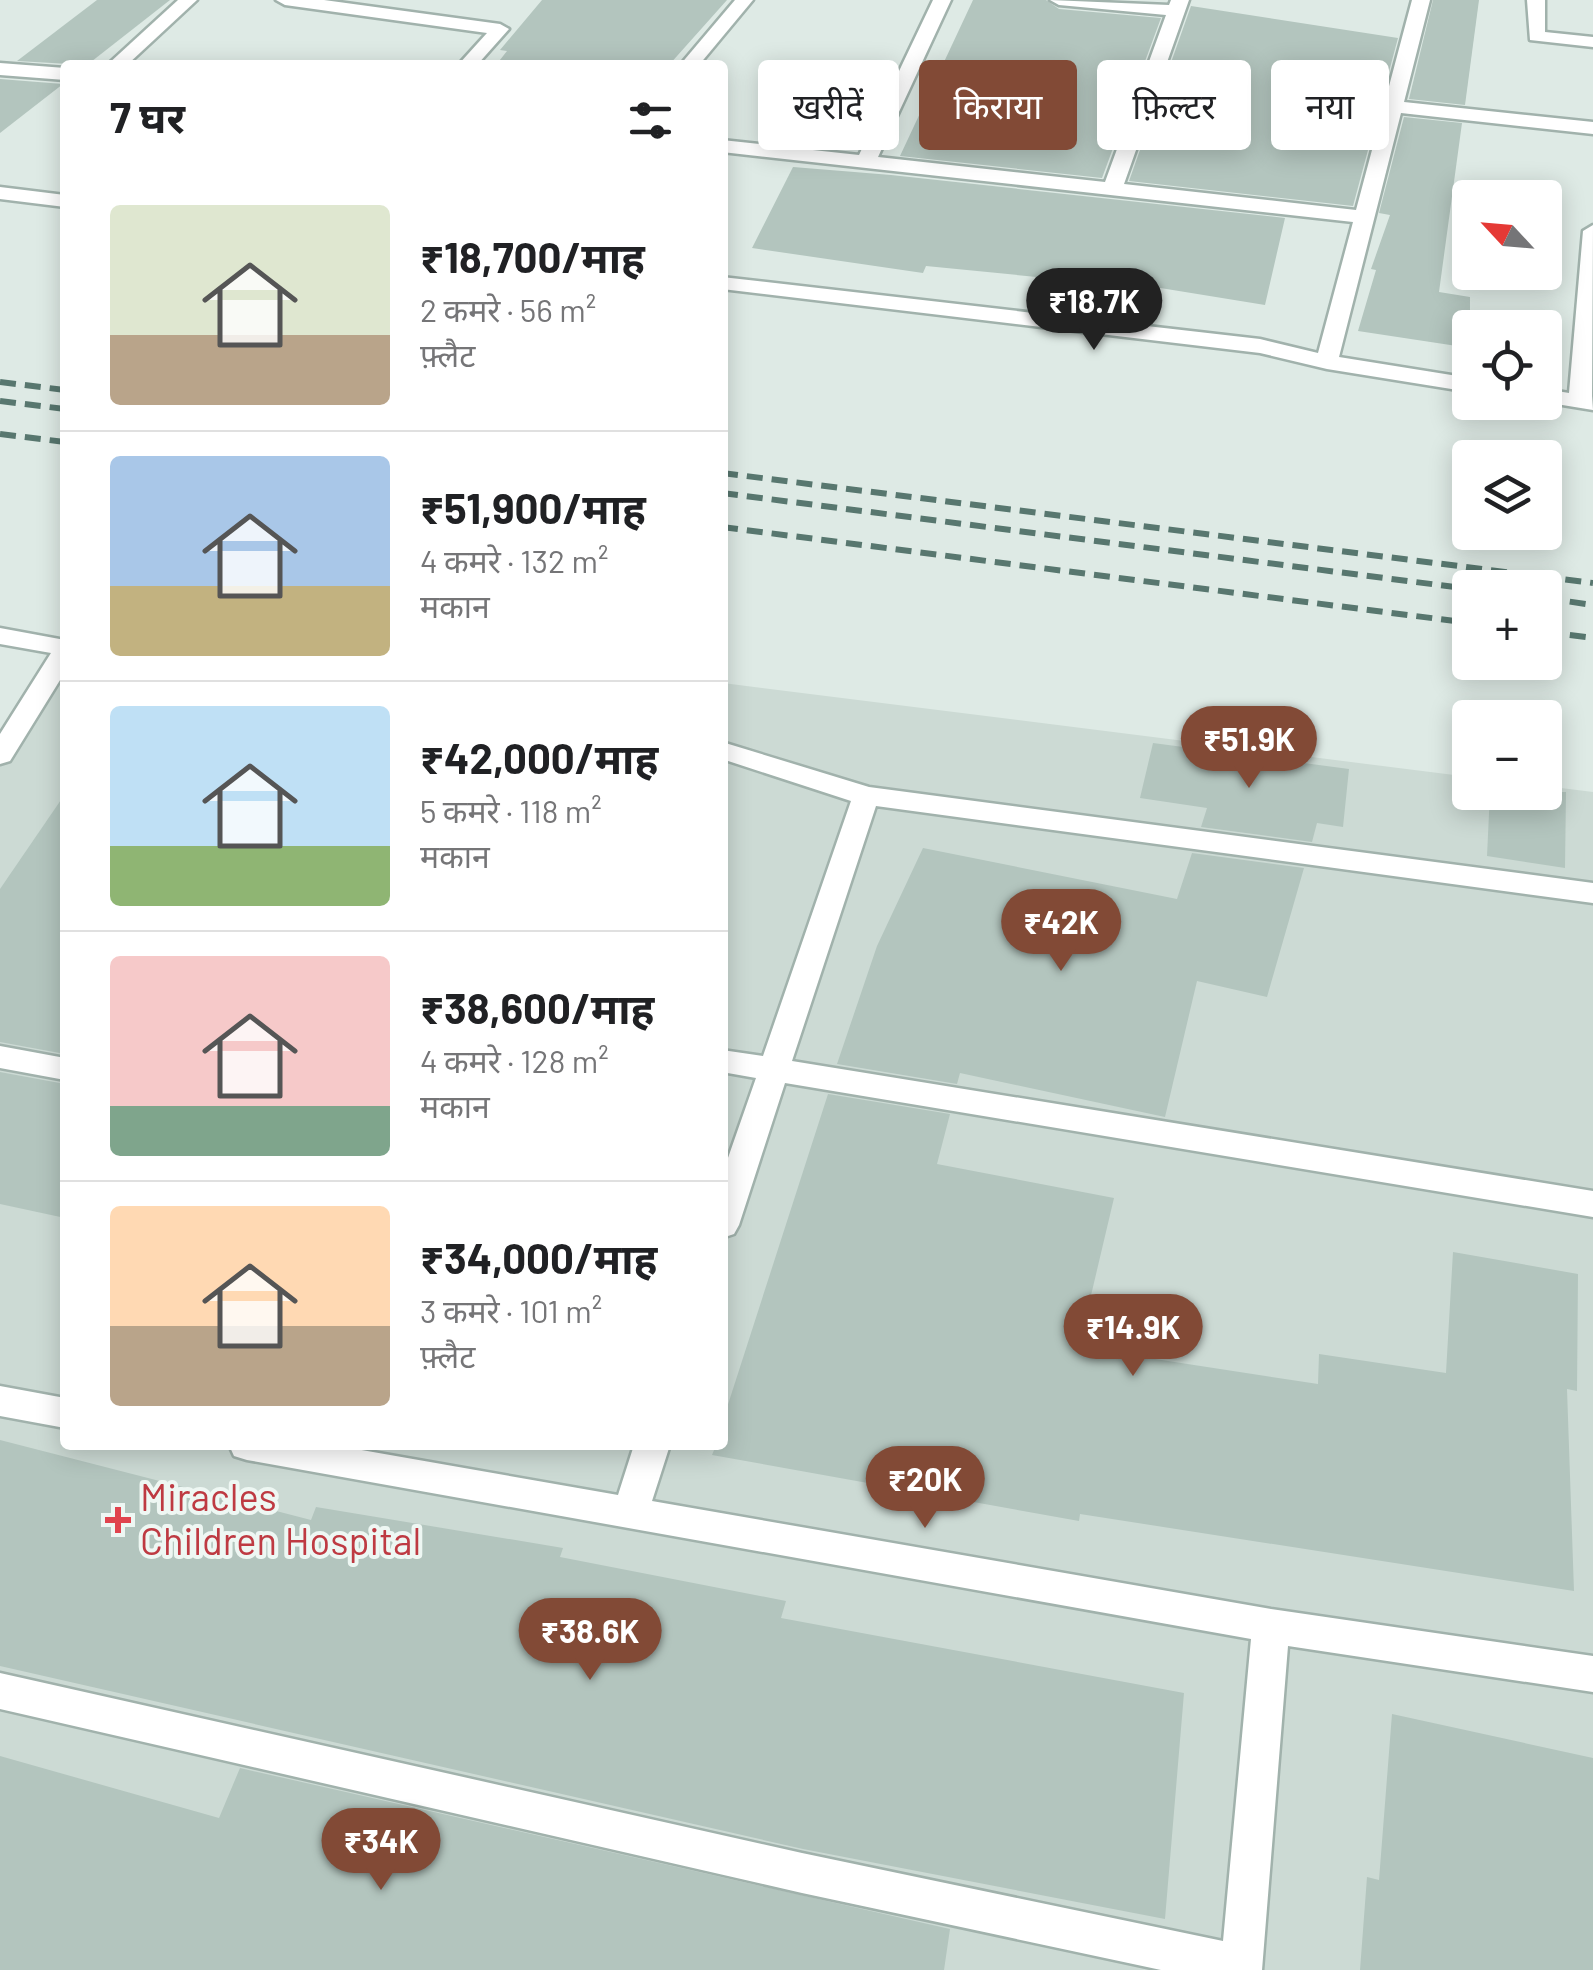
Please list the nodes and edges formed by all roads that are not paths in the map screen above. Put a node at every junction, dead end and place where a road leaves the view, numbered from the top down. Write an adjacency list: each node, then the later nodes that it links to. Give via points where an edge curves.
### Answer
1 (188, 0): 10 (street)
2 (285, 0): 11 (street, via 500,29)
3 (744, 0): 12 (street)
4 (942, 0): 18 (street)
5 (1058, 0): 8 (street)
6 (1421, 0): 15 (street)
7 (1536, 0): 9 (street, via 1536,36)
8 (1178, 6): 19 (street)
9 (1593, 42)
10 (122, 60)
11 (472, 60)
12 (693, 60)
13 (0, 69): 14 (street)
14 (60, 74)
15 (1395, 107): 16 (street); 22 (street)
16 (1593, 128)
17 (728, 147): 18 (street)
18 (866, 161): 19 (street)
19 (1112, 190): 22 (street)
20 (0, 193): 21 (street)
21 (60, 200)
22 (1364, 217): 25 (street)
23 (1593, 231): 27 (street)
24 (728, 284): 25 (street, via 1260,346)
25 (1327, 362): 26 (street)
26 (1452, 381)
27 (1586, 403)
28 (0, 636): 29 (street)
29 (60, 648)
30 (60, 657): 32 (street)
31 (728, 752): 33 (street)
32 (0, 756)
33 (866, 796): 34 (street); 38 (street)
34 (1593, 893)
35 (0, 1057): 37 (street)
36 (728, 1062): 38 (street)
37 (60, 1068)
38 (774, 1069): 39 (street); 40 (street)
39 (728, 1199)
40 (1593, 1204)
41 (0, 1401): 42 (street)
42 (60, 1412)
43 (275, 1450): 45 (street)
44 (650, 1450): 45 (street)
45 (630, 1513): 46 (street)
46 (1270, 1626): 47 (street); 49 (street)
47 (1593, 1674)
48 (0, 1691): 49 (street)
49 (1241, 1968)

